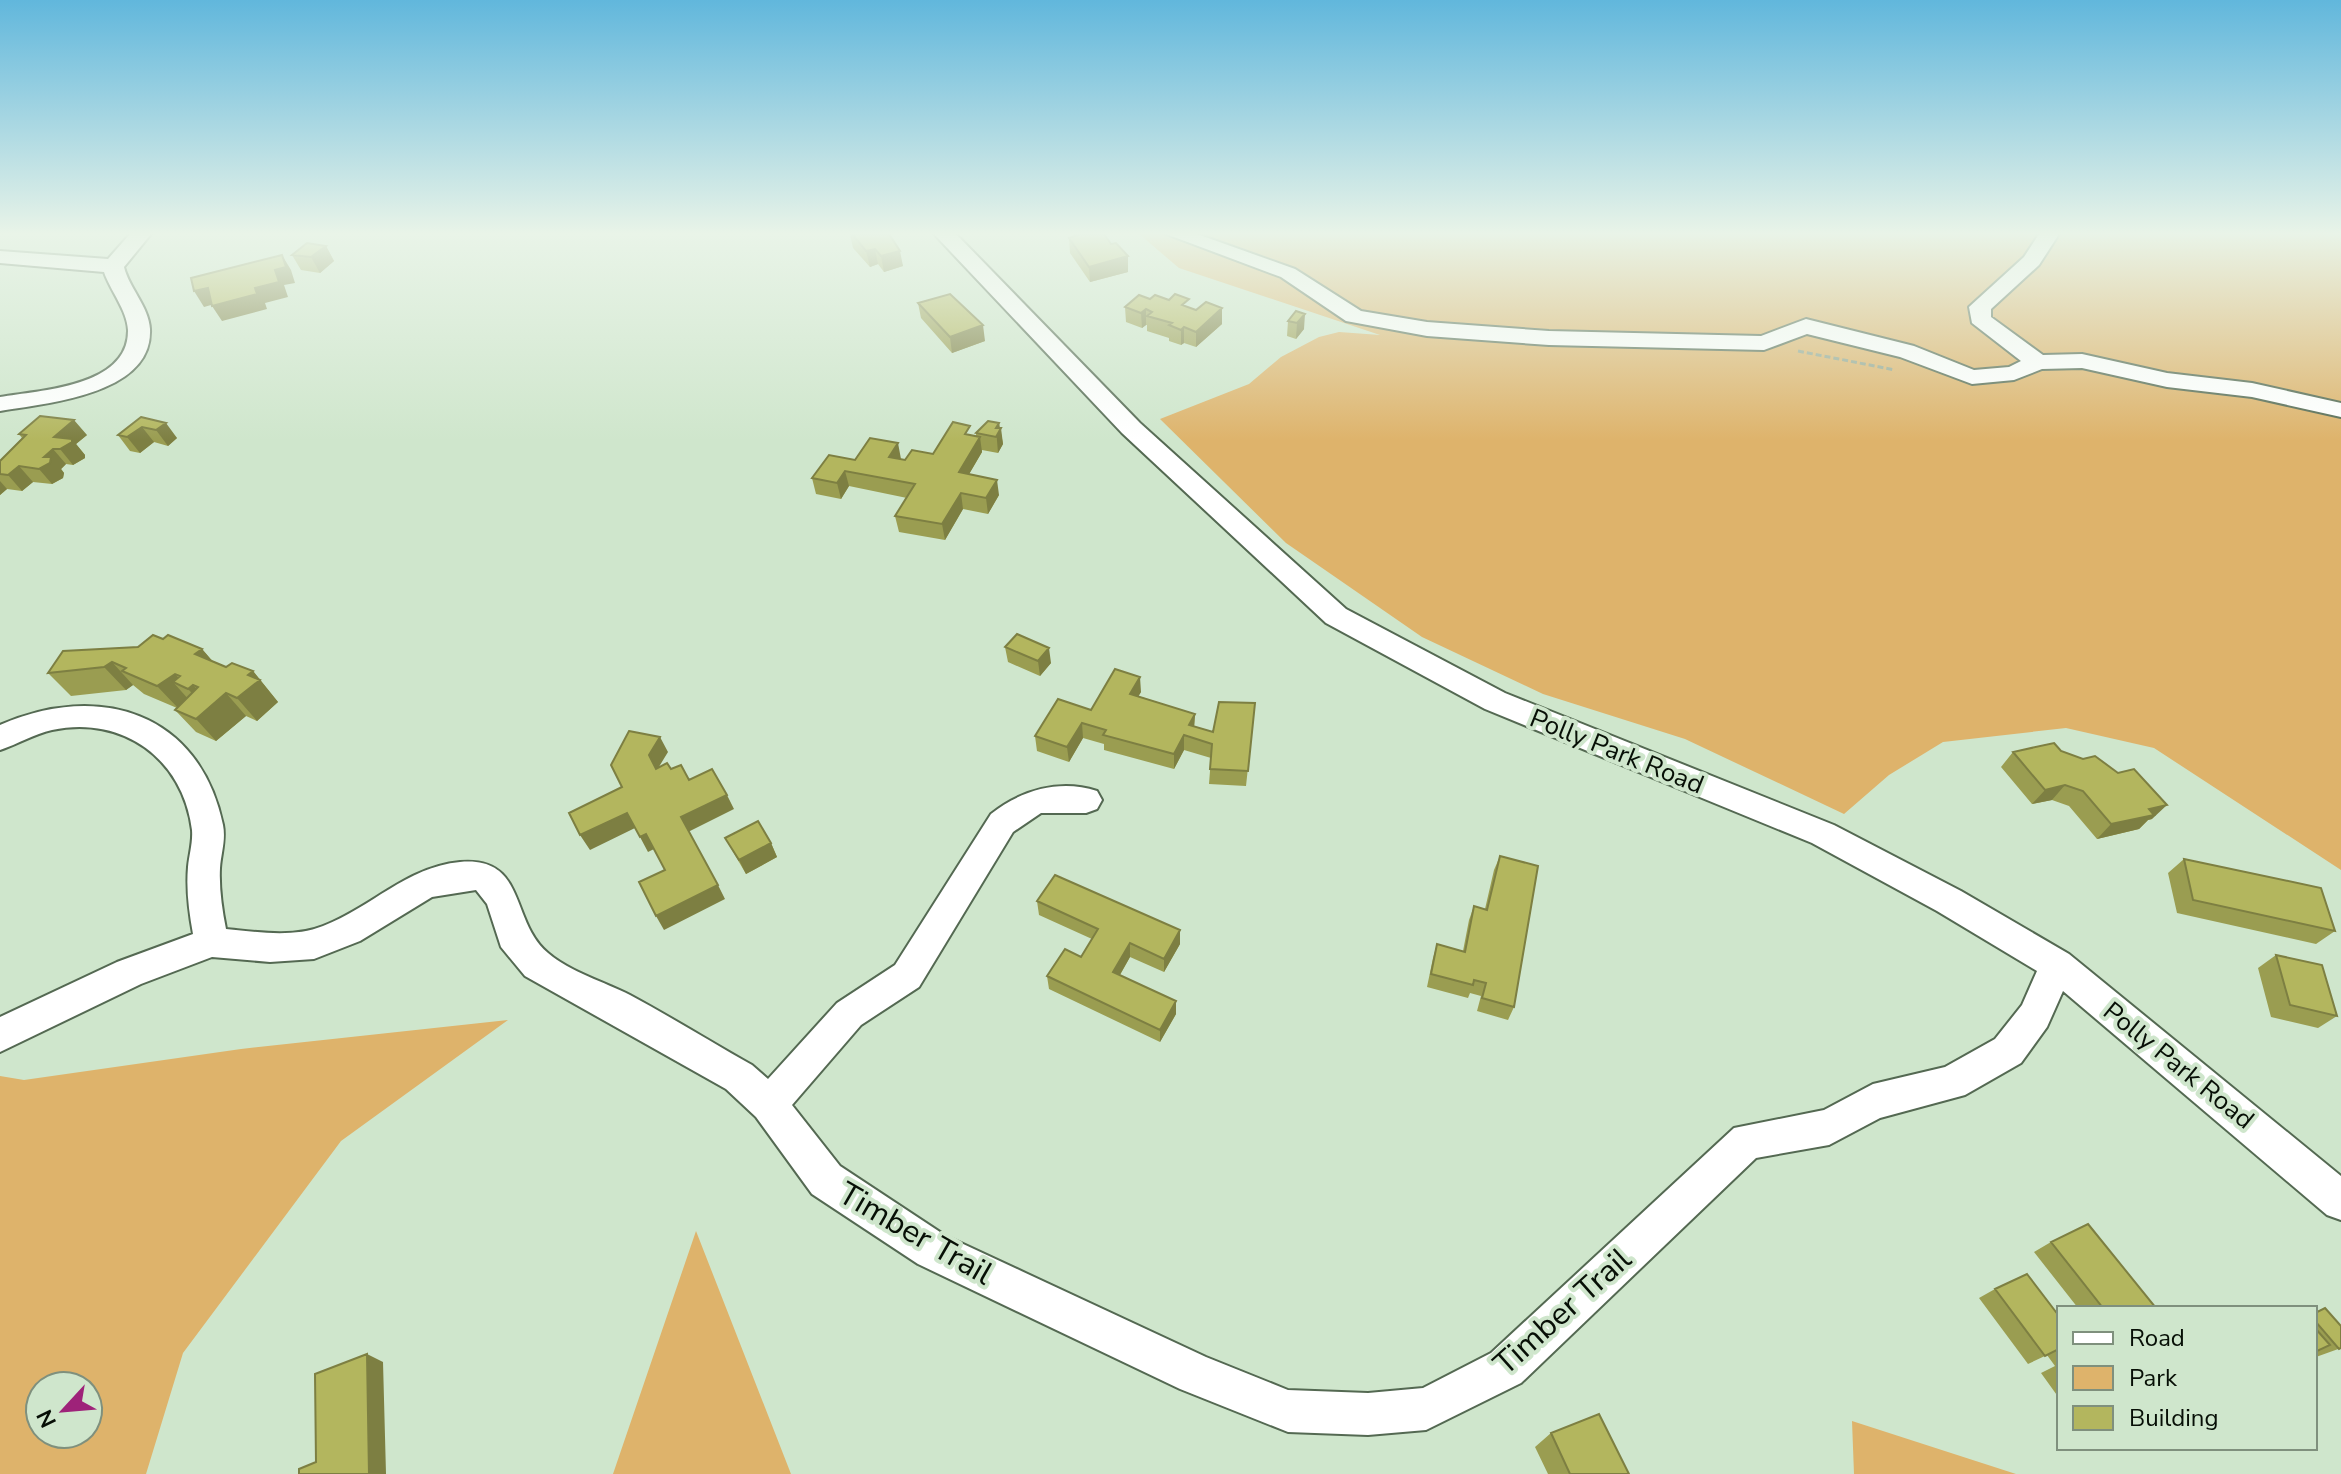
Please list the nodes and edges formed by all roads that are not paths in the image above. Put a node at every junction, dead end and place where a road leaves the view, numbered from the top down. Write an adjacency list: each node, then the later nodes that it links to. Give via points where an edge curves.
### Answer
1 (129, 303): 6 (street, via 139,327 138,354 127,368 70,390)
2 (1010, 303): 11 (street, Polly Park Road, via 1131,428 1336,616 1495,701 1823,834)
3 (1334, 303): 5 (street, via 1354,316 1502,336 1764,343 1806,326 1906,351 1972,377 2014,373)
4 (1985, 303): 5 (street, via 1980,318)
5 (2038, 362): 7 (street, via 2082,361)
6 (0, 404)
7 (2341, 410)
8 (0, 738): 10 (street, via 52,720 98,715 134,722 158,738 196,792 208,832 204,905)
9 (1086, 800): 13 (street, via 1024,803 1002,823 907,976 849,1014)
10 (212, 942): 12 (street, via 129,973); 13 (street, Timber Trail, via 263,947 328,940 427,882 459,874 484,876 502,898 513,937 537,965 739,1077)
11 (2057, 965): 13 (street, Timber Trail, via 2035,1016 2008,1051 1952,1083 1873,1102 1829,1127 1747,1141 1506,1368 1426,1409 1368,1414 1288,1411 1195,1374 932,1250 856,1202 826,1180); 14 (street, Polly Park Road)
12 (0, 1035)
13 (769, 1104)
14 (2341, 1201)

